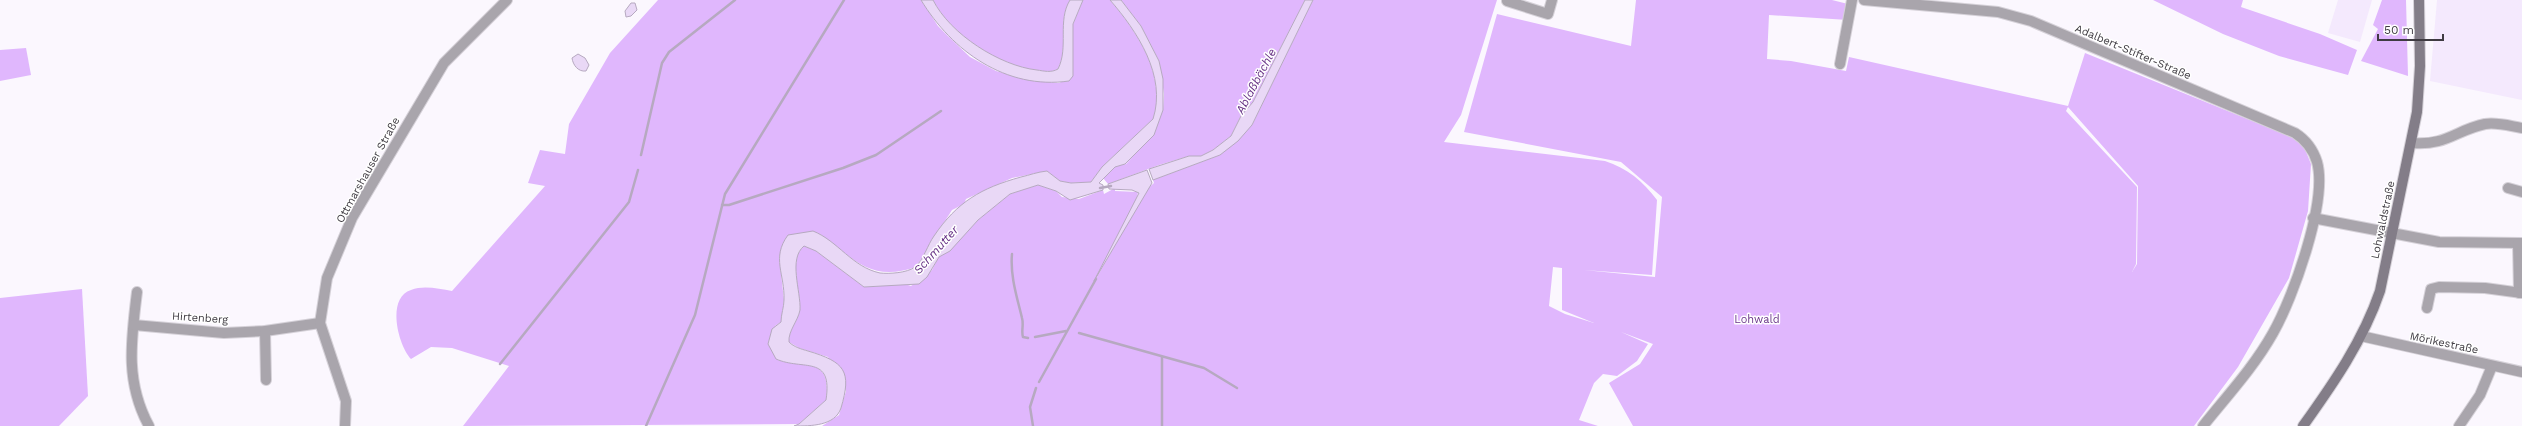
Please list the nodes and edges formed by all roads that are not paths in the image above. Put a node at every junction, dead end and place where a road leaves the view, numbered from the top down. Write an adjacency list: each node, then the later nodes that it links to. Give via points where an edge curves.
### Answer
1 (507, 0): 18 (street, Ottmarshauser Straße, via 444,63 380,168 352,218 327,278)
2 (1552, 0): 6 (street, via 1548,14)
3 (1852, 0): 7 (street)
4 (1864, 0): 12 (street, Adalbert-Stifter-Straße, via 1998,12 2031,21 2295,133 2304,139 2316,162 2318,186)
5 (2419, 0): 9 (street, Lohwaldstraße, via 2419,94)
6 (1507, 1)
7 (1840, 64)
8 (2522, 128): 9 (street, via 2486,124 2445,140 2429,144)
9 (2412, 143): 13 (street, Lohwaldstraße)
10 (2508, 188): 11 (street)
11 (2522, 192)
12 (2313, 218): 13 (street); 27 (street, Adalbert-Stifter-Straße, via 2300,272 2287,307 2260,353)
13 (2392, 234): 14 (street, via 2448,242); 21 (street, Lohwaldstraße, via 2380,291)
14 (2520, 243): 16 (street)
15 (137, 292): 19 (street)
16 (2520, 293): 17 (street, via 2485,288 2439,287 2431,289)
17 (2427, 308)
18 (320, 323): 20 (street, Hirtenberg); 26 (street, Ottmarshauser Straße, via 346,401)
19 (134, 325): 20 (street, Hirtenberg, via 216,332); 25 (street, via 130,368 136,400)
20 (265, 330): 24 (street)
21 (2361, 336): 22 (street, Mörikestraße); 28 (street, Lohwaldstraße, via 2341,371)
22 (2492, 366): 23 (street, Mörikestraße); 29 (street, via 2480,395)
23 (2522, 372)
24 (266, 380)
25 (149, 426)
26 (345, 426)
27 (2203, 426)
28 (2303, 426)
29 (2459, 426)

